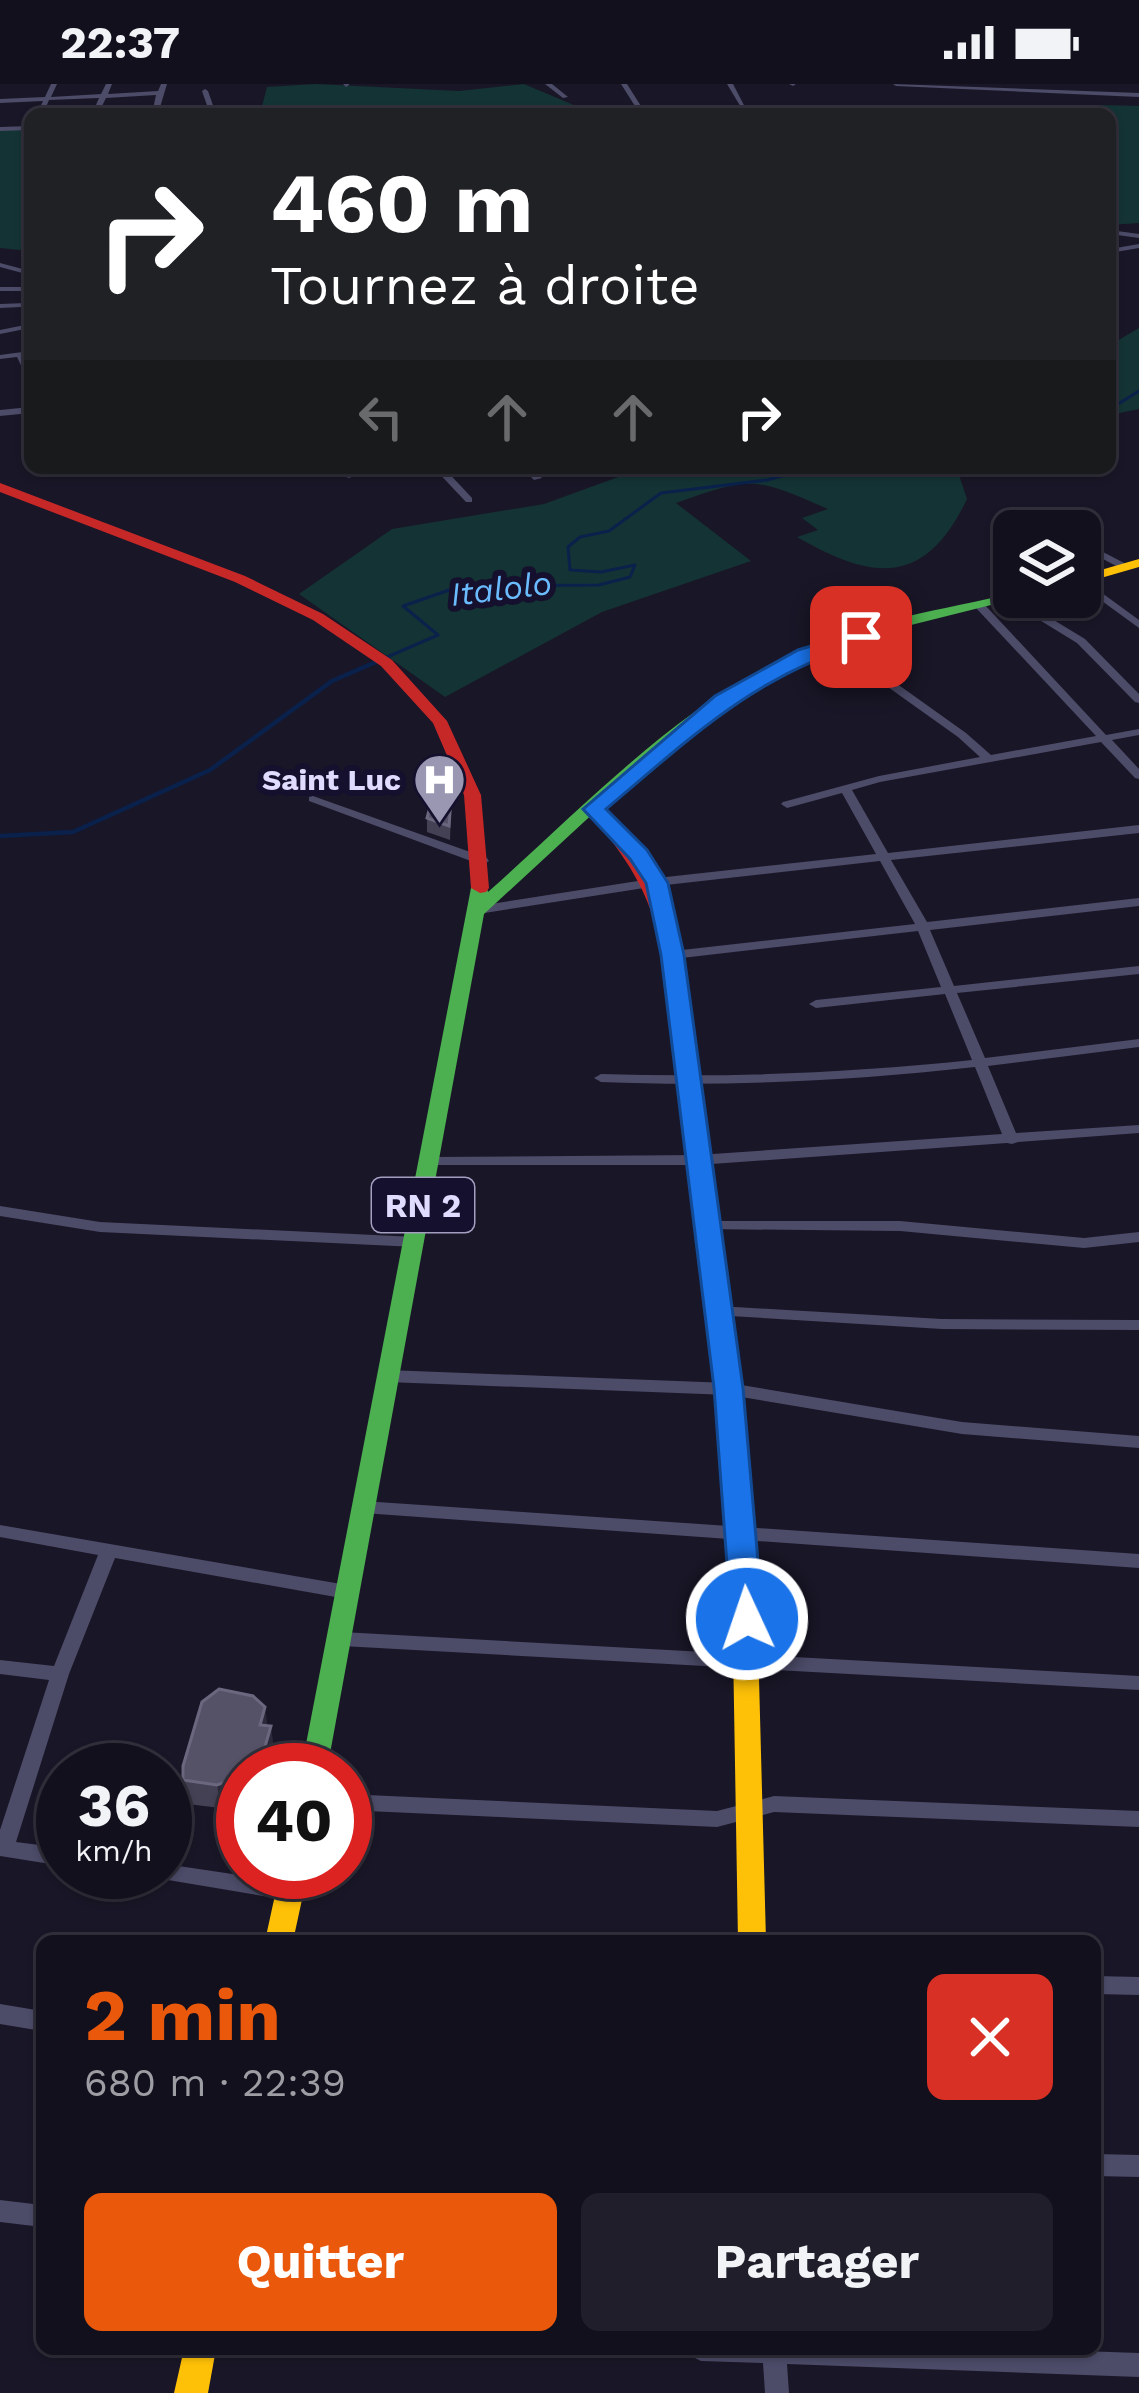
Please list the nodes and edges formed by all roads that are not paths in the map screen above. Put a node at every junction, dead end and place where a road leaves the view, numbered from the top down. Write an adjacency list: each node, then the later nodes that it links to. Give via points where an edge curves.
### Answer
1 (53, 84): 13 (street)
2 (109, 84): 10 (street)
3 (553, 84): 12 (street)
4 (730, 84): 18 (street)
5 (896, 84): 7 (street)
6 (1122, 84): 11 (street)
7 (971, 87): 11 (street)
8 (162, 88): 10 (street)
9 (205, 92): 17 (street)
10 (104, 95): 13 (street); 16 (street)
11 (1135, 95)
12 (565, 97)
13 (46, 98): 14 (street); 15 (street)
14 (0, 101)
15 (42, 108)
16 (98, 108)
17 (211, 108)
18 (744, 108)
19 (445, 474): 23 (street)
20 (533, 474): 21 (street)
21 (537, 478)
22 (0, 487): 44 (main road, RN 2, via 242,576 380,659 441,724 464,764)
23 (469, 500)
24 (1101, 552): 25 (street)
25 (1132, 565): 26 (main road)
26 (1101, 574)
27 (1101, 596): 31 (street)
28 (993, 604): 29 (main road)
29 (981, 607): 32 (main road); 35 (street)
30 (1045, 618): 33 (street, via 1081,641)
31 (1139, 625)
32 (833, 643): 36 (street); 41 (main road, via 722,700)
33 (1139, 700)
34 (1139, 732): 35 (street)
35 (1100, 739): 36 (street); 37 (street)
36 (987, 758): 38 (street)
37 (1139, 776)
38 (844, 788): 40 (street); 43 (street)
39 (313, 799): 44 (street)
40 (787, 804)
41 (594, 809): 45 (main road); 47 (main road)
42 (1139, 829): 43 (street)
43 (886, 855): 45 (street); 48 (street)
44 (483, 862): 47 (main road, RN 2)
45 (657, 883): 47 (street); 49 (main road)
46 (1139, 902): 48 (street)
47 (478, 910): 60 (main road, RN 2)
48 (922, 926): 49 (street); 51 (street)
49 (673, 955): 56 (main road)
50 (1139, 970): 51 (street)
51 (950, 992): 52 (street); 54 (street)
52 (816, 1004)
53 (1139, 1043): 54 (street)
54 (980, 1064): 56 (street); 58 (street)
55 (602, 1078): 56 (street)
56 (690, 1083): 59 (main road)
57 (1139, 1129): 58 (street)
58 (1012, 1140): 59 (street)
59 (698, 1160): 60 (street); 62 (main road)
60 (432, 1162): 64 (main road, RN 2)
61 (0, 1211): 64 (street, via 100,1227)
62 (707, 1226): 63 (street, via 900,1226 1084,1244); 65 (main road)
63 (1139, 1237)
64 (416, 1242): 67 (main road, RN 2)
65 (718, 1312): 66 (street); 68 (main road)
66 (1139, 1324)
67 (387, 1376): 68 (street); 70 (main road, RN 2)
68 (729, 1388): 69 (street, via 962,1428); 71 (main road)
69 (1139, 1442)
70 (363, 1507): 71 (street); 75 (main road, RN 2)
71 (743, 1531): 74 (street); 77 (main road)
72 (0, 1532): 73 (street)
73 (109, 1550): 75 (street); 79 (street)
74 (1139, 1562)
75 (350, 1593): 76 (main road, RN 2)
76 (339, 1639): 77 (street); 81 (main road, RN 2)
77 (749, 1663): 80 (street); 83 (main road)
78 (0, 1666): 79 (street)
79 (60, 1674): 85 (street)
80 (1139, 1683)
81 (319, 1743)
82 (372, 1803): 83 (street, via 717,1819)
83 (748, 1808): 84 (street); 89 (main road)
84 (1139, 1819)
85 (2, 1848): 86 (street)
86 (36, 1853)
87 (288, 1899): 88 (main road)
88 (280, 1935)
89 (752, 1935)
90 (1101, 1985): 91 (street)
91 (1139, 1986)
92 (0, 2014): 93 (street)
93 (36, 2020)
94 (1101, 2165): 95 (street)
95 (1139, 2166)
96 (0, 2211): 97 (street)
97 (36, 2215)
98 (199, 2355): 102 (main road)
99 (774, 2355): 103 (street)
100 (888, 2355): 101 (street)
101 (1139, 2366)
102 (191, 2393)
103 (777, 2393)

